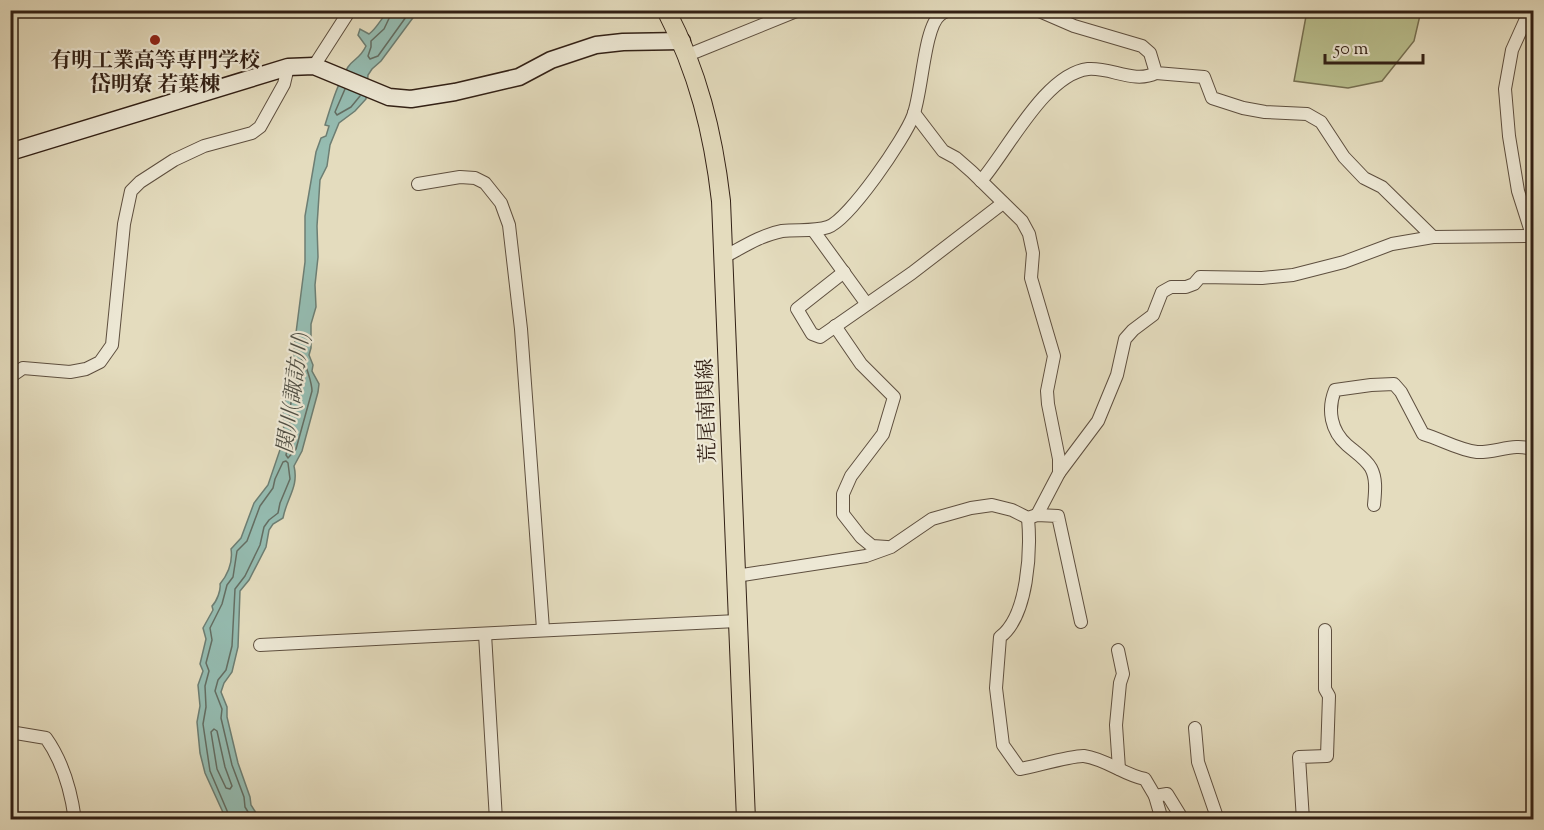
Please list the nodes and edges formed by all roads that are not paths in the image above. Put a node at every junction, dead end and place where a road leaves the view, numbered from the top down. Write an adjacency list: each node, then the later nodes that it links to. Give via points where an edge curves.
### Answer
1 (350, 10): 9 (street)
2 (666, 10): 7 (main road, 荒尾南関線)
3 (799, 10): 7 (street)
4 (1037, 10): 10 (street, via 1074,26 1142,46 1150,53)
5 (1530, 10): 18 (street, via 1512,50 1505,89 1518,191)
6 (943, 12): 11 (street, via 931,30)
7 (685, 48): 9 (street, via 623,42 596,45 551,60 519,77 411,99 389,97); 19 (main road, 荒尾南関線, via 705,106 717,161)
8 (288, 67): 9 (street); 12 (street); 23 (street, via 284,84 260,127 174,160 131,191 112,345 100,362 70,372 23,368)
9 (320, 68)
10 (1156, 73): 13 (street, via 1146,78 1091,69 1074,71 1026,117); 17 (street, via 1204,77 1212,98 1265,112 1307,114 1321,122 1344,157 1364,178 1382,188)
11 (914, 113): 13 (street, via 943,151); 16 (street, via 884,164 842,218 829,227)
12 (10, 152)
13 (981, 181): 15 (street)
14 (417, 184): 32 (street, via 475,178 485,183 501,203 509,225 521,329)
15 (1003, 202): 21 (street, via 912,273); 25 (street, via 1022,221 1033,253 1031,278 1054,356 1047,397)
16 (813, 230): 19 (street, via 764,235); 20 (street)
17 (1433, 237): 18 (street); 25 (street, via 1392,244 1293,275 1200,277 1194,284 1162,292 1153,315 1125,339 1117,375 1098,421)
18 (1532, 239)
19 (724, 257): 29 (main road, 荒尾南関線)
20 (844, 272): 21 (street); 22 (street, via 796,309 812,334 820,337)
21 (866, 303): 22 (street)
22 (835, 326): 28 (street, via 861,364 894,397 883,434 851,476 843,494 843,514 861,537 872,546)
23 (10, 377)
24 (1533, 450): 26 (street, via 1463,450 1423,434 1394,384 1335,390 1331,400 1334,429 1371,468)
25 (1059, 473): 27 (street)
26 (1374, 505)
27 (1033, 516): 28 (street, via 992,505 971,508 932,519); 31 (street, via 1058,516); 39 (street, via 1029,570 1016,619 1000,638 996,688 1003,745 1020,770 1083,756)
28 (891, 547): 29 (street, via 866,556)
29 (736, 576): 30 (main road, 荒尾南関線)
30 (737, 621): 32 (street); 43 (main road, 荒尾南関線)
31 (1081, 622)
32 (543, 629): 34 (street)
33 (1325, 630): 47 (street, via 1328,756 1299,757)
34 (485, 634): 35 (street); 42 (street)
35 (260, 645)
36 (1118, 650): 39 (street, via 1123,674 1116,725)
37 (1195, 728): 46 (street, via 1198,762)
38 (10, 732): 41 (street, via 46,738 56,751 69,785)
39 (1119, 769): 40 (street, via 1129,776 1146,779)
40 (1155, 796): 44 (street); 45 (street, via 1167,794)
41 (75, 819)
42 (496, 819)
43 (746, 819)
44 (1162, 819)
45 (1184, 819)
46 (1218, 819)
47 (1303, 819)

